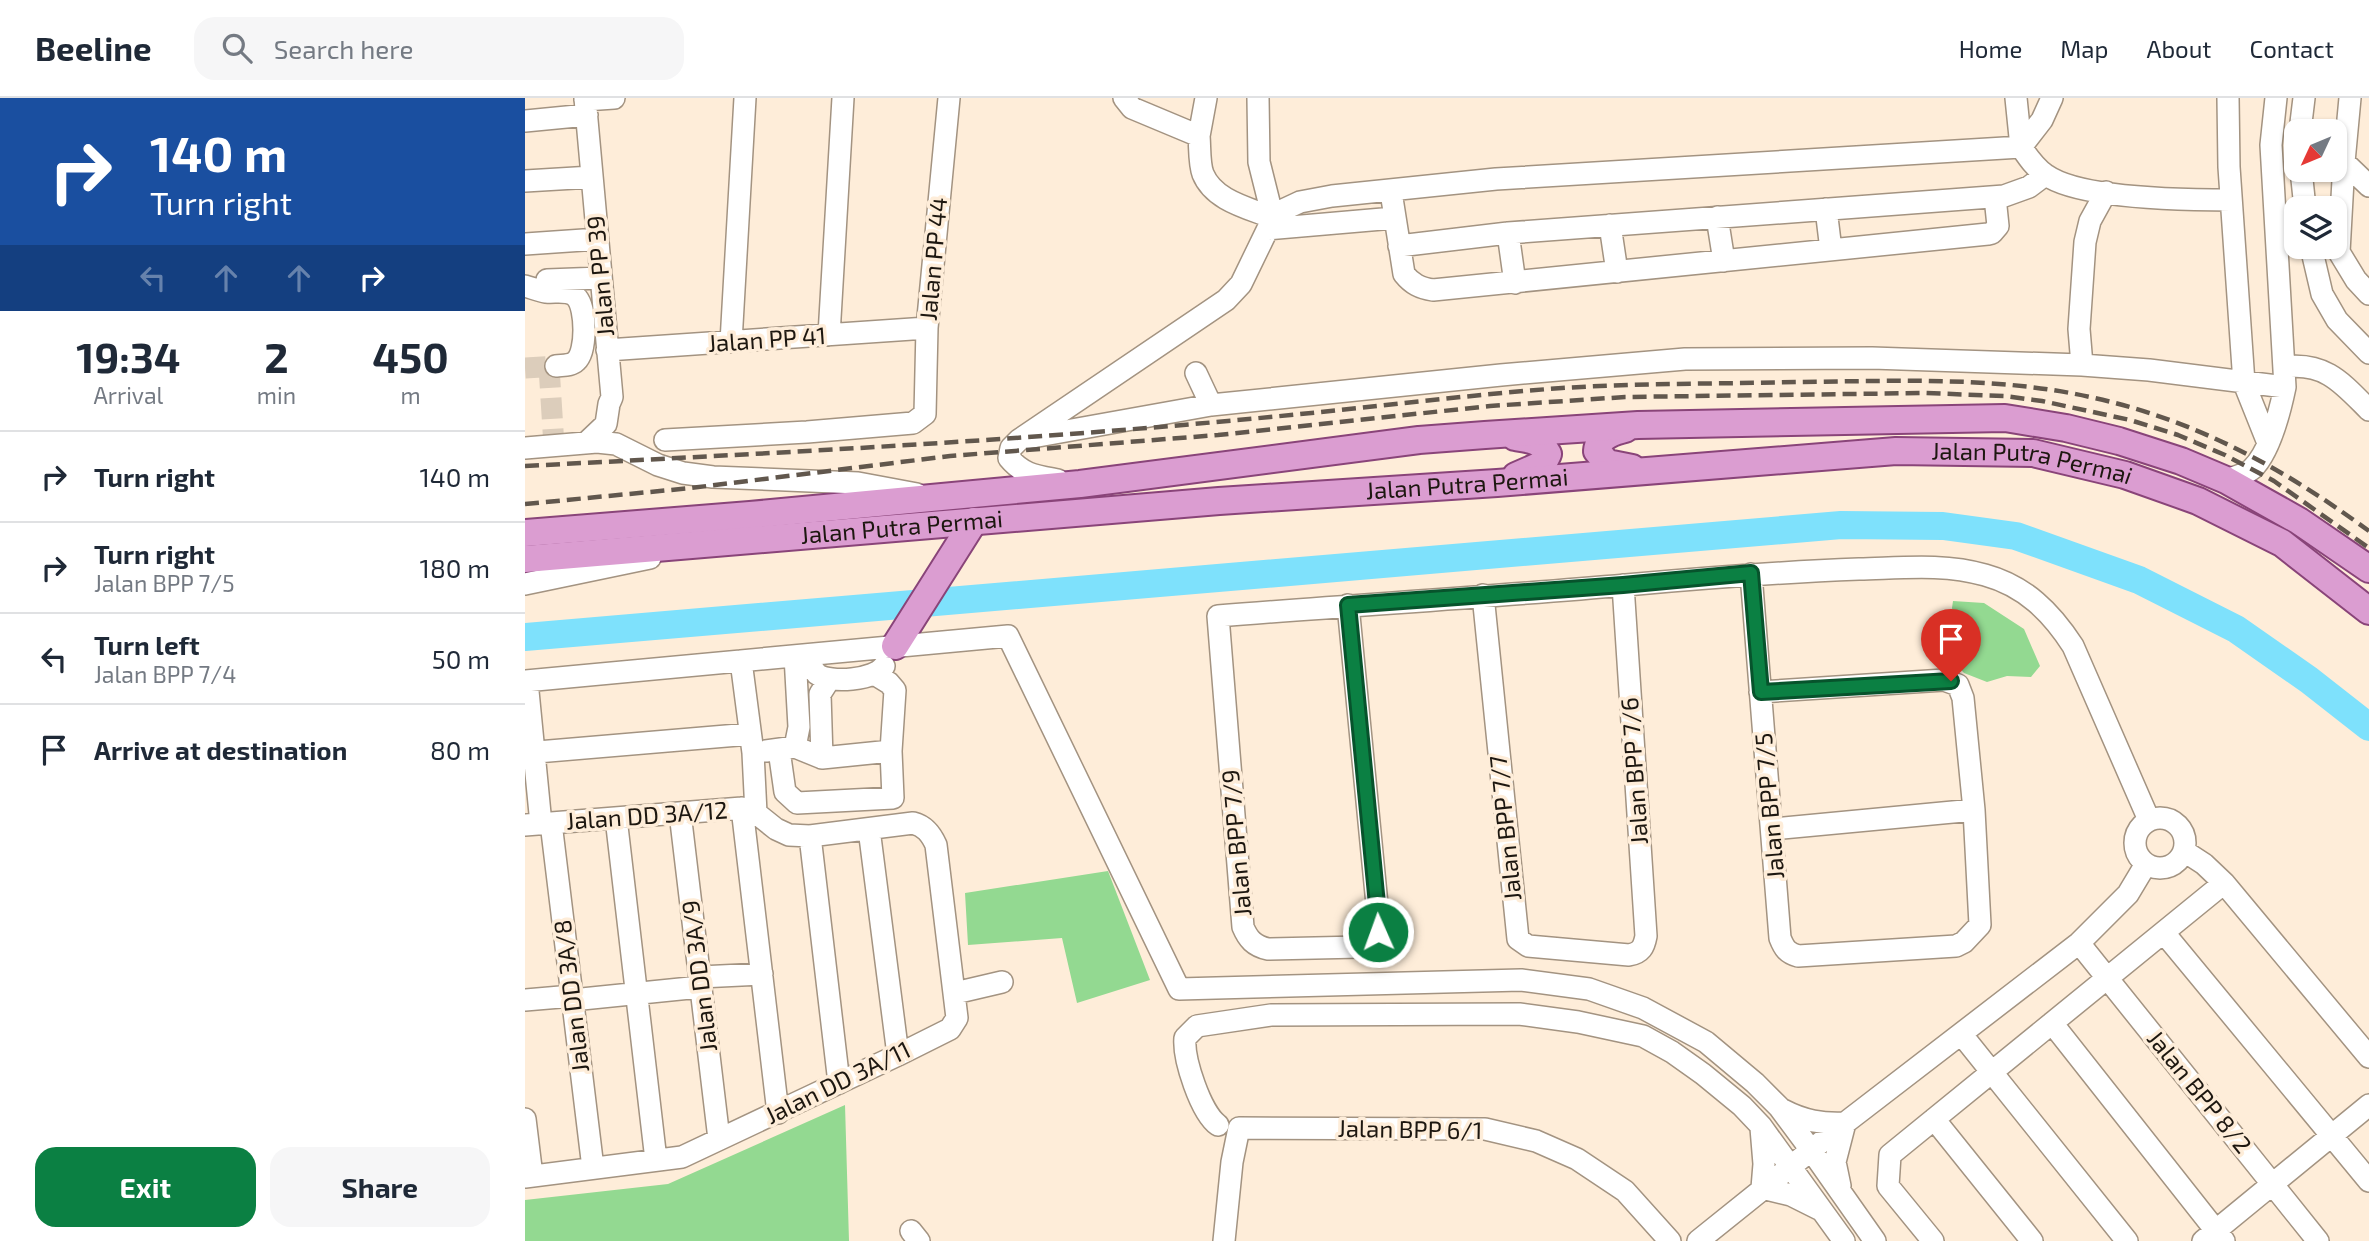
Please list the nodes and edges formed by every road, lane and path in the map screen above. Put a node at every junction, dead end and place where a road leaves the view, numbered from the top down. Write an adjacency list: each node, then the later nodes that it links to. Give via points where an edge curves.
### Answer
1 (614, 98): 14 (street)
2 (745, 98): 50 (street)
3 (843, 98): 49 (street)
4 (949, 98): 48 (street, Jalan PP 44)
5 (1124, 98): 18 (street, via 1132,108)
6 (1206, 98): 18 (street)
7 (2016, 98): 19 (street)
8 (2052, 98): 19 (street)
9 (2228, 98): 28 (street)
10 (2276, 98): 56 (street, via 2271,145)
11 (2304, 98): 15 (street)
12 (2350, 98): 17 (street)
13 (1251, 100): 32 (street)
14 (586, 104): 16 (street); 22 (street, Jalan PP 39)
15 (2301, 119)
16 (525, 121)
17 (2347, 130)
18 (1199, 136): 32 (street, via 1203,174 1213,189)
19 (2021, 147): 21 (street); 25 (street, via 1496,179)
20 (2347, 165): 24 (street)
21 (2045, 175): 26 (street); 27 (street, via 2016,193)
22 (592, 177): 23 (street); 35 (street, Jalan PP 39)
23 (525, 181)
24 (2369, 186)
25 (1391, 192): 31 (street); 32 (street, via 1300,202)
26 (2106, 192): 28 (street, via 2178,201); 53 (street, via 2090,221 2085,242 2079,329)
27 (1995, 197): 29 (street); 38 (street, via 1998,221 1992,233)
28 (2231, 200): 57 (street)
29 (1826, 209): 30 (street); 38 (street)
30 (1717, 217): 33 (street); 41 (street)
31 (1394, 218): 32 (street); 37 (street)
32 (1270, 223): 64 (street, via 1241,284 1226,300)
33 (1609, 225): 34 (street); 42 (street)
34 (1508, 233): 37 (street); 45 (street)
35 (598, 239): 36 (street); 43 (street, Jalan PP 39)
36 (525, 244)
37 (1399, 246): 45 (street, via 1404,274 1421,288)
38 (1831, 250): 41 (street)
39 (2313, 259): 52 (street, via 2322,294 2337,320)
40 (2343, 259): 47 (street)
41 (1724, 261): 42 (street)
42 (1618, 272): 45 (street)
43 (601, 278): 44 (street); 51 (street, Jalan PP 39)
44 (525, 280)
45 (1515, 283)
46 (525, 286): 54 (street, via 570,292 578,298 585,346 577,360)
47 (2369, 293)
48 (927, 328): 49 (street, Jalan PP 41); 63 (street, Jalan PP 44, via 926,410 913,423)
49 (829, 335): 50 (street, Jalan PP 41)
50 (731, 342): 51 (street, Jalan PP 41)
51 (607, 350): 58 (street, Jalan PP 39)
52 (2369, 353)
53 (2082, 365): 57 (street); 59 (street, via 1872,358 1685,359)
54 (556, 366)
55 (1196, 373): 59 (street)
56 (2285, 377): 57 (street); 60 (street, via 2310,367 2329,373); 66 (street, via 2279,415)
57 (2244, 383): 66 (street)
58 (612, 397): 65 (street, Jalan PP 39, via 609,419); 68 (street, via 620,429)
59 (1211, 405): 64 (street)
60 (2369, 410)
61 (1638, 425): 62 (main road, Jalan Putra Permai); 69 (main road, via 1601,439 1597,451 1607,463); 70 (main road, Jalan Putra Permai, via 2005,418 2119,441)
62 (1485, 435): 71 (main road, via 1530,439 1548,454 1534,470); 72 (main road, Jalan Putra Permai)
63 (665, 440)
64 (1019, 440): 72 (street, via 1009,458 1016,467 1028,475)
65 (586, 443): 67 (street); 68 (street, via 616,444)
66 (2268, 443): 70 (street, via 2252,469)
67 (525, 448)
68 (658, 465): 73 (street, via 683,474 858,483)
69 (1655, 471): 71 (main road, Jalan Putra Permai); 84 (main road, Jalan Putra Permai, via 1896,451 2033,453 2125,475 2198,501 2281,543)
70 (2226, 480): 78 (main road, Jalan Putra Permai, via 2299,521)
71 (1497, 483): 74 (main road, Jalan Putra Permai, via 1219,500)
72 (1080, 484): 73 (main road, Jalan Putra Permai)
73 (937, 498): 75 (main road, Jalan Putra Permai)
74 (974, 522): 76 (main road, Jalan Putra Permai); 85 (main road)
75 (525, 533)
76 (731, 542): 77 (main road, Jalan Putra Permai); 80 (street)
77 (525, 559)
78 (2369, 569)
79 (1751, 573): 81 (street); 91 (street, Jalan BPP 7/5); 101 (street, via 1952,568 2010,583 2037,601 2073,646)
80 (525, 584)
81 (1623, 585): 82 (street); 112 (street, Jalan BPP 7/6, via 1646,936)
82 (1483, 595): 83 (street); 112 (street, Jalan BPP 7/7, via 1518,939 1528,946)
83 (1348, 605): 83 (street, Jalan BPP 7/9, via 1379,925 1374,939 1360,947 1259,947 1243,927 1218,615)
84 (2369, 611)
85 (896, 641): 86 (street); 88 (street); 128 (street, via 1008,636 1179,989 1521,980 1589,989 1643,1008 1706,1042)
86 (800, 655): 87 (street); 89 (street, via 815,673); 93 (street, via 799,727)
87 (741, 661): 90 (street); 92 (street)
88 (876, 675): 89 (street); 94 (street, via 895,690)
89 (829, 680): 96 (street, via 820,694)
90 (526, 681): 95 (street, Jalan DD 3A/8)
91 (1761, 692): 97 (street, via 1944,680 1958,685); 104 (street, Jalan BPP 7/5)
92 (751, 743): 93 (street); 95 (street); 98 (street)
93 (787, 748): 94 (street, via 785,792 797,803 893,799); 96 (street)
94 (891, 751): 96 (street)
95 (530, 752): 102 (street, Jalan DD 3A/8)
96 (822, 758)
97 (1974, 810): 104 (street); 104 (street, Jalan BPP 7/5, via 1980,925 1956,946 1789,953 1780,937)
98 (749, 811): 99 (street, Jalan DD 3A/12); 106 (street, Jalan DD 3A/12, via 789,835); 113 (street)
99 (680, 813): 100 (street, Jalan DD 3A/12); 115 (street, Jalan DD 3A/9)
100 (616, 818): 102 (street, Jalan DD 3A/12); 117 (street)
101 (2149, 820): 107 (street, via 2165,818 2179,827); 108 (street, via 2135,837 2136,852)
102 (539, 824): 119 (street, Jalan DD 3A/8)
103 (869, 829): 105 (street, Jalan DD 3A/12, via 913,823); 106 (street, Jalan DD 3A/12); 123 (street)
104 (1772, 829)
105 (927, 830): 118 (street, Jalan DD 3A/11, via 936,845)
106 (810, 836): 126 (street)
107 (2184, 851): 108 (street, via 2168,867); 109 (street)
108 (2146, 864): 111 (street, via 2128,894)
109 (2224, 883): 110 (street); 124 (street)
110 (2164, 933): 114 (street); 135 (street)
111 (2080, 943): 114 (street, Jalan BPP 8/2); 122 (street)
112 (1637, 953)
113 (762, 974): 115 (street); 129 (street)
114 (2108, 978): 121 (street); 143 (street, Jalan BPP 8/2)
115 (700, 982): 117 (street); 136 (street, Jalan DD 3A/9)
116 (1002, 982): 118 (street)
117 (637, 993): 119 (street); 138 (street)
118 (955, 993): 123 (street, Jalan DD 3A/11, via 954,1025)
119 (572, 998): 120 (street); 140 (street, Jalan DD 3A/8)
120 (525, 1000)
121 (2052, 1023): 125 (street); 147 (street)
122 (1962, 1035): 125 (street); 132 (street)
123 (898, 1055): 126 (street, Jalan DD 3A/11)
124 (2369, 1057)
125 (1991, 1072): 131 (street); 155 (street)
126 (839, 1083): 129 (street, Jalan DD 3A/11)
127 (2369, 1105): 135 (street)
128 (1779, 1107): 132 (street, via 1822,1124); 137 (street)
129 (778, 1113): 136 (street, Jalan DD 3A/11)
130 (525, 1119): 141 (street)
131 (1934, 1119): 153 (street, via 1890,1154 1888,1186); 154 (street)
132 (1845, 1123): 137 (street); 145 (street, via 1835,1162)
133 (1228, 1126): 134 (street, via 1203,1105 1185,1057 1185,1038 1196,1026 1271,1015 1519,1014 1643,1035 1703,1074); 148 (street, via 1233,1162); 149 (street, Jalan BPP 6/1, via 1485,1129 1536,1140 1577,1159 1625,1191)
134 (1761, 1126): 139 (street); 144 (street)
135 (2332, 1136): 142 (street); 143 (street)
136 (719, 1139): 138 (street, Jalan DD 3A/11, via 682,1157)
137 (1811, 1150): 139 (street); 145 (street)
138 (656, 1160): 140 (street, Jalan DD 3A/11)
139 (1790, 1167): 144 (street); 146 (street)
140 (593, 1168): 141 (street, Jalan DD 3A/11)
141 (528, 1176)
142 (2369, 1181)
143 (2273, 1184): 147 (street); 156 (street, Jalan BPP 8/2)
144 (1762, 1188): 146 (street); 150 (street)
145 (1844, 1196): 152 (street)
146 (1822, 1210): 151 (street)
147 (2215, 1237)
148 (1224, 1241)
149 (1670, 1241)
150 (1698, 1241)
151 (1844, 1241)
152 (1875, 1241)
153 (1933, 1241)
154 (2032, 1241)
155 (2127, 1241)
156 (2318, 1241)

